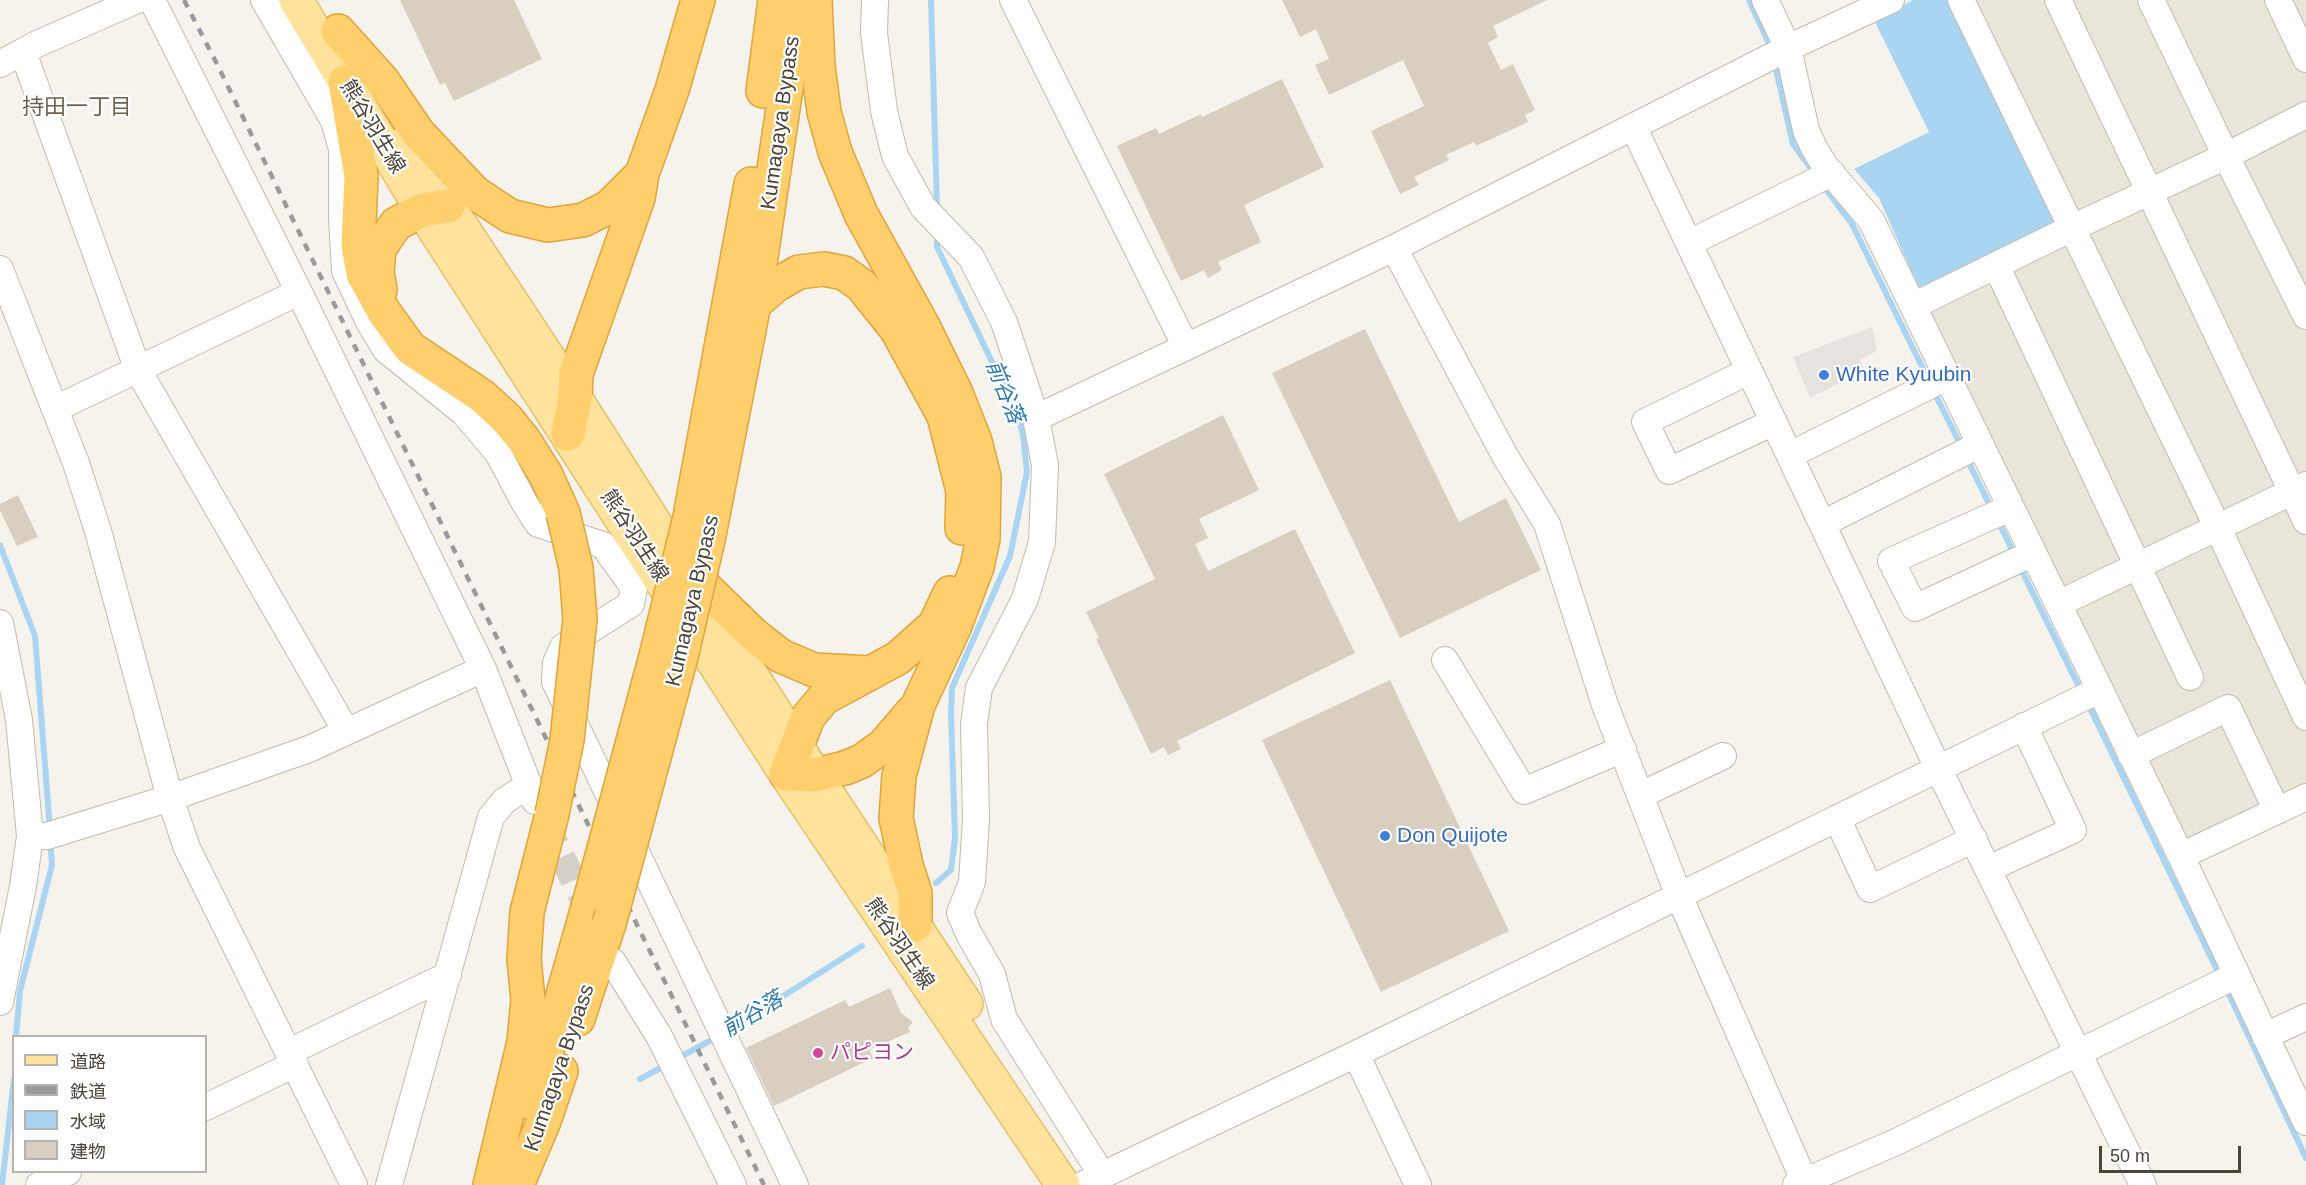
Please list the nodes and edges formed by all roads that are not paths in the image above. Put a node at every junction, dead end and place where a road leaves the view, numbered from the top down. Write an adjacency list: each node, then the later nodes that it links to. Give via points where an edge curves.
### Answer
1 (137, 0): 20 (street)
2 (152, 0): 36 (street)
3 (264, 0): 109 (street, via 334,121 342,149 345,271 386,350 464,413 498,453 538,524 603,545 634,588 631,604 563,647 556,663 555,682)
4 (296, 0): 23 (main road, 熊谷羽生線)
5 (317, 0): 18 (main road, 熊谷羽生線)
6 (698, 0): 28 (highway)
7 (775, 0): 106 (highway, Kumagaya Bypass, bridge, via 754,165 691,513 656,656 547,1051)
8 (799, 0): 37 (highway, Kumagaya Bypass)
9 (815, 0): 67 (highway, via 824,112 835,152 861,214 956,393 984,477 983,539 977,567)
10 (875, 0): 47 (street, via 874,33 884,111 895,156 923,207 971,257 1004,322)
11 (1013, 0): 41 (street)
12 (1764, 0): 19 (street)
13 (1891, 0): 19 (street)
14 (1961, 0): 31 (street)
15 (2058, 0): 29 (street)
16 (2151, 0): 26 (street)
17 (2278, 0): 21 (street)
18 (338, 31): 28 (highway, via 382,80 419,134 475,193 510,216 548,225 583,220 609,207); 30 (main road, 熊谷羽生線)
19 (1788, 48): 25 (street); 27 (street, via 1806,130)
20 (23, 52): 22 (street); 42 (street)
21 (2306, 59)
22 (0, 64)
23 (345, 82): 30 (main road, 熊谷羽生線); 39 (highway, via 361,176 358,245 363,274)
24 (2306, 115): 26 (street)
25 (1634, 128): 32 (street); 33 (street)
26 (2226, 156): 29 (street); 40 (street)
27 (1832, 173): 32 (street); 38 (street, via 1871,220)
28 (642, 174): 45 (highway, via 638,198 576,374)
29 (2149, 192): 31 (street); 52 (street)
30 (435, 208): 39 (highway, via 396,224 379,249 377,272); 45 (main road, 熊谷羽生線); 49 (main road, 熊谷羽生線)
31 (2072, 228): 34 (street); 56 (street)
32 (1689, 243): 43 (street)
33 (1395, 248): 41 (street); 72 (street, via 1505,456 1547,524)
34 (1996, 265): 38 (street); 59 (street)
35 (0, 269): 46 (street)
36 (298, 292): 42 (street); 63 (street)
37 (754, 304): 64 (highway, via 799,272 824,269 844,273 861,285 897,330 944,416 963,491 962,541 952,588 935,625 898,658); 107 (highway, Kumagaya Bypass, bridge, via 681,657 609,924 544,1121)
38 (1913, 306): 44 (street)
39 (384, 312): 80 (highway, bridge, via 410,348 482,396 506,418 546,475 563,513 576,568 580,619 567,740)
40 (2306, 316)
41 (1186, 347): 47 (street)
42 (138, 370): 46 (street); 70 (street)
43 (1749, 371): 48 (street); 48 (street, via 1645,422 1670,471)
44 (1947, 377): 50 (street); 51 (street)
45 (575, 398): 49 (highway); 58 (main road, 熊谷羽生線)
46 (55, 409): 79 (street, via 98,531)
47 (1036, 418): 101 (street, via 1045,465 1042,542 1025,599 979,688 974,724 976,819 972,882 960,913 992,974 1004,1019)
48 (1774, 422): 51 (street)
49 (568, 434): 76 (main road, 熊谷羽生線)
50 (1979, 445): 53 (street); 55 (street)
51 (1790, 455): 55 (street)
52 (2299, 488): 54 (street); 56 (street)
53 (2010, 508): 57 (street); 57 (street, via 1891,561 1915,608)
54 (2306, 520)
55 (1822, 524): 75 (street)
56 (2218, 528): 59 (street); 68 (street)
57 (2033, 553): 60 (street)
58 (683, 566): 64 (highway, via 781,656 814,670); 71 (main road, 熊谷羽生線)
59 (2138, 566): 60 (street); 65 (street)
60 (2058, 604): 66 (street)
61 (0, 623): 83 (street, via 19,720)
62 (1446, 660): 72 (street, via 1524,791)
63 (483, 669): 70 (street); 80 (street)
64 (870, 673): 71 (highway, via 824,698 808,717)
65 (2190, 677)
66 (2099, 690): 69 (street); 73 (street)
67 (918, 705): 76 (highway, via 884,745 869,756 845,768); 88 (highway, via 899,776 896,818 915,893)
68 (2306, 717)
69 (2025, 726): 75 (street); 86 (street, via 2073,830)
70 (346, 731): 79 (street, via 309,749)
71 (797, 743): 76 (highway)
72 (1623, 750): 77 (street)
73 (2131, 755): 81 (street, via 2228,708); 85 (street)
74 (1723, 756): 77 (street)
75 (1938, 768): 82 (street); 84 (street)
76 (801, 775): 88 (main road, 熊谷羽生線); 110 (main road, 熊谷羽生線)
77 (1641, 795): 87 (street)
78 (2306, 797): 81 (street)
79 (170, 798): 83 (street, via 47,836); 97 (street, via 187,848)
80 (539, 800): 90 (street, via 504,801 491,817); 106 (highway, via 524,959 528,1000 524,1042)
81 (2277, 811): 85 (street)
82 (1837, 818): 84 (street, via 1870,889); 87 (street)
83 (30, 836): 92 (street)
84 (1974, 839): 86 (street)
85 (2181, 856): 91 (street)
86 (1988, 869): 95 (street)
87 (1679, 896): 96 (street); 102 (street)
88 (915, 925): 101 (main road, 熊谷羽生線)
89 (613, 962): 108 (street, via 659,1036)
90 (448, 975): 97 (street); 105 (street)
91 (2237, 975): 94 (street); 95 (street)
92 (0, 1002)
93 (2306, 1017): 94 (street)
94 (2265, 1036): 99 (street)
95 (2078, 1052): 102 (street); 112 (street)
96 (1356, 1054): 101 (street); 111 (street)
97 (292, 1058): 98 (street); 104 (street)
98 (207, 1106)
99 (2306, 1122)
100 (66, 1173): 103 (street)
101 (1087, 1182)
102 (1802, 1184)
103 (39, 1185)
104 (354, 1185)
105 (389, 1185)
106 (492, 1185)
107 (517, 1185)
108 (733, 1185)
109 (795, 1185)
110 (1063, 1185)
111 (1418, 1185)
112 (2144, 1185)

